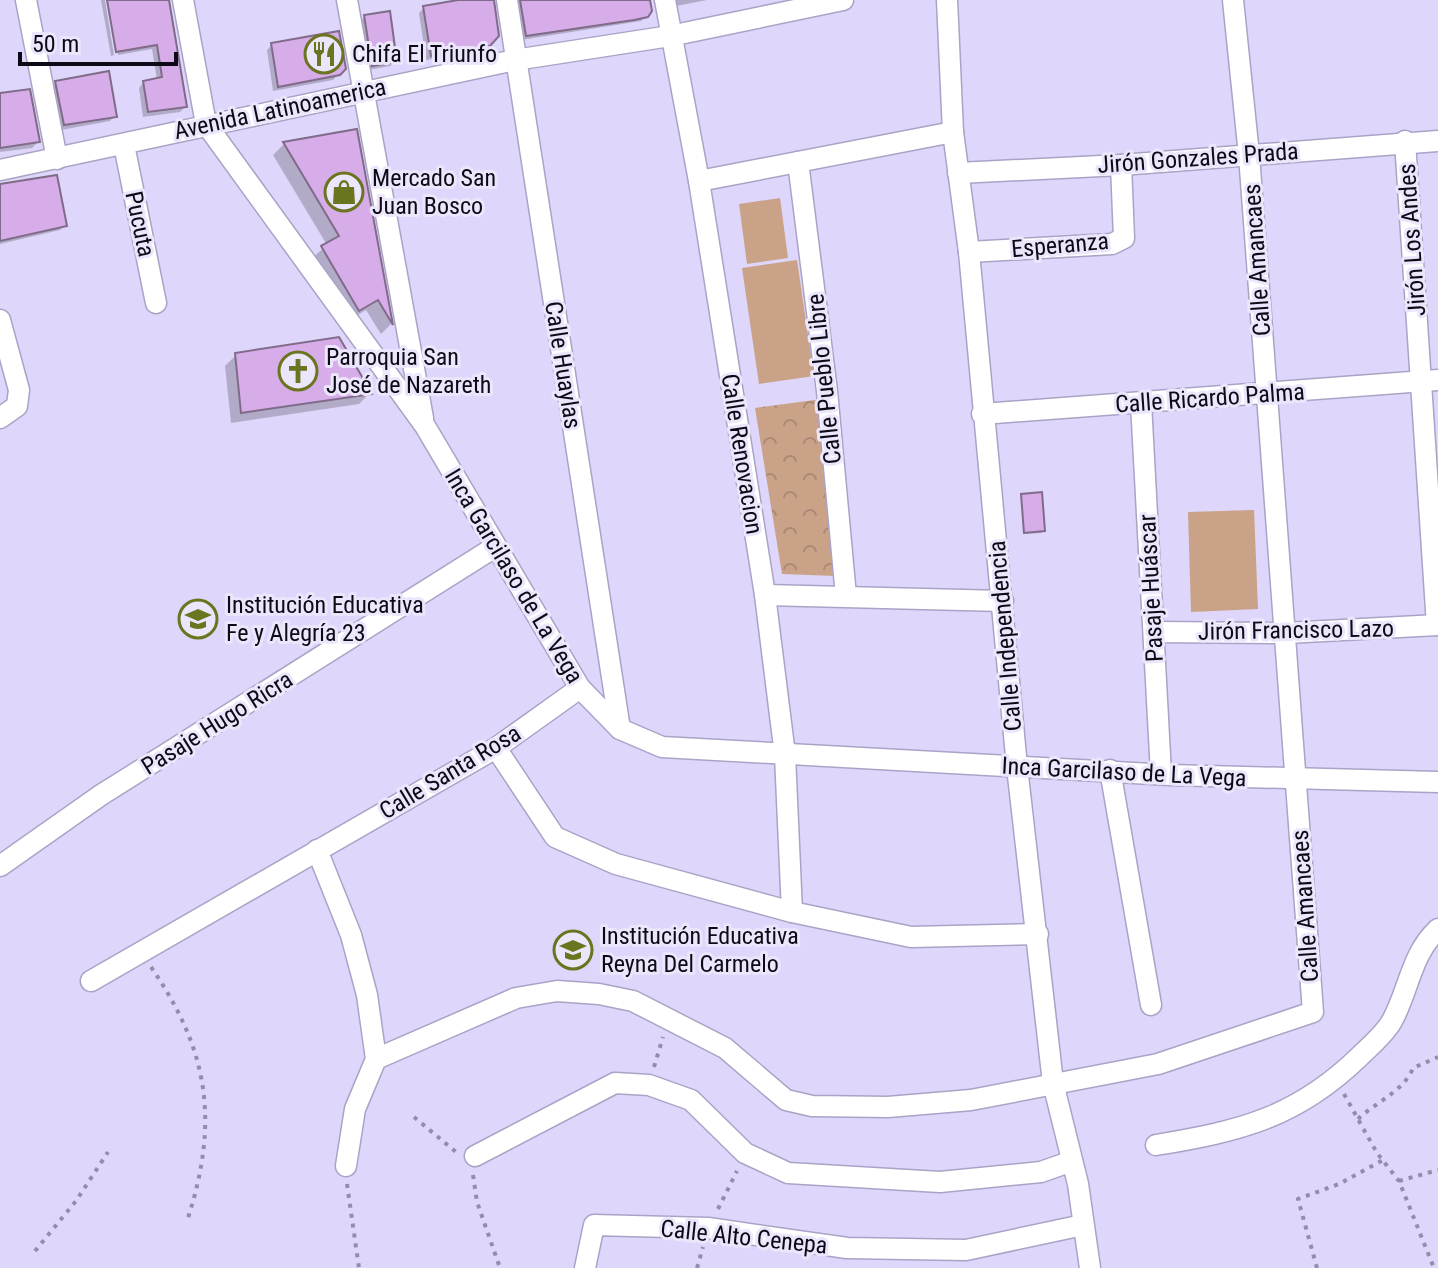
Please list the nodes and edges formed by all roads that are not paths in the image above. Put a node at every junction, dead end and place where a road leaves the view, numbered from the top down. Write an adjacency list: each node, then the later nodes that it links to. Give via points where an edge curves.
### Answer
1 (26, 0): 18 (street)
2 (183, 0): 12 (street, Inca Garcilaso de La Vega)
3 (347, 0): 11 (street)
4 (507, 0): 10 (street, Calle Huaylas)
5 (665, 0): 9 (street, Calle Renovacion)
6 (843, 0): 9 (street, Avenida Latinoamerica)
7 (947, 0): 13 (street, Calle Independencia)
8 (1233, 0): 17 (street, Calle Amancaes)
9 (670, 36): 10 (street, Avenida Latinoamerica); 23 (street, Calle Renovacion)
10 (515, 60): 11 (street, Avenida Latinoamerica); 41 (street, Calle Huaylas)
11 (363, 91): 12 (street, Avenida Latinoamerica); 32 (street)
12 (206, 124): 16 (street, Avenida Latinoamerica); 32 (street, Inca Garcilaso de La Vega)
13 (953, 132): 19 (street); 22 (street, Calle Independencia)
14 (1405, 141): 15 (street, Jirón Gonzales Prada); 17 (street, Jirón Gonzales Prada); 27 (street, Jirón Los Andes)
15 (1438, 141)
16 (124, 145): 18 (street, Avenida Latinoamerica); 25 (street, Pucuta)
17 (1249, 155): 20 (street, Jirón Gonzales Prada); 28 (street, Calle Amancaes)
18 (57, 159): 21 (street, Avenida Latinoamerica)
19 (798, 162): 23 (street); 35 (street, Calle Pueblo Libre)
20 (1121, 165): 22 (street, Jirón Gonzales Prada); 24 (street, Esperanza, via 1124,238 1112,244)
21 (0, 170)
22 (958, 173): 24 (street, Calle Independencia)
23 (699, 181): 34 (street, Calle Renovacion)
24 (969, 252): 30 (street, Calle Independencia)
25 (156, 303)
26 (0, 320): 31 (street, via 19,390 17,406)
27 (1429, 380): 28 (street, Calle Ricardo Palma); 37 (street, Jirón Los Andes)
28 (1266, 394): 29 (street, Calle Ricardo Palma); 39 (street, Calle Amancaes)
29 (1141, 403): 30 (street, Calle Ricardo Palma); 38 (street, Pasaje Huáscar)
30 (982, 414): 36 (street, Calle Independencia)
31 (0, 418)
32 (425, 426): 33 (street, Inca Garcilaso de La Vega)
33 (495, 547): 40 (street, Inca Garcilaso de La Vega); 50 (street, Pasaje Hugo Ricra, via 101,795)
34 (765, 595): 35 (street); 43 (street, Calle Renovacion)
35 (846, 596): 36 (street)
36 (1003, 601): 44 (street, Calle Independencia)
37 (1438, 625): 39 (street, Jirón Francisco Lazo)
38 (1154, 632): 39 (street, Jirón Francisco Lazo); 46 (street, Pasaje Huáscar)
39 (1286, 633): 47 (street, Calle Amancaes)
40 (580, 688): 41 (street, Inca Garcilaso de La Vega); 42 (street, Calle Santa Rosa)
41 (620, 729): 43 (street, Inca Garcilaso de La Vega, via 662,747)
42 (496, 748): 49 (street, Calle Santa Rosa); 51 (street, via 555,837 616,864)
43 (785, 755): 44 (street, Inca Garcilaso de La Vega); 51 (street, Calle Renovacion)
44 (1017, 767): 45 (street, Inca Garcilaso de La Vega); 53 (street, Calle Independencia)
45 (1110, 770): 46 (street, Inca Garcilaso de La Vega); 55 (street)
46 (1161, 774): 47 (street, Inca Garcilaso de La Vega)
47 (1296, 779): 48 (street, Inca Garcilaso de La Vega); 57 (street, Calle Amancaes, via 1313,1012 1158,1064)
48 (1438, 782)
49 (317, 850): 54 (street, Calle Santa Rosa); 56 (street, via 351,935)
50 (0, 866)
51 (792, 912): 53 (street, via 911,937)
52 (1438, 929): 58 (street, via 1414,963 1392,1021 1316,1095 1255,1125)
53 (1038, 934): 57 (street, Calle Independencia)
54 (91, 981)
55 (1151, 1005)
56 (376, 1059): 57 (street, Calle Amancaes, via 485,1009 557,991 633,1001 725,1048 786,1100 812,1106 971,1100); 61 (street, via 355,1109)
57 (1053, 1083): 60 (street, Calle Independencia)
58 (1156, 1145)
59 (475, 1156): 60 (street, via 615,1083 649,1085 691,1100 745,1153 788,1173 940,1182 1041,1172)
60 (1072, 1161): 62 (street, Calle Independencia)
61 (346, 1166)
62 (1083, 1225): 63 (street, Calle Alto Cenepa, via 966,1250 847,1248 708,1228 594,1225); 64 (street, Calle Independencia)
63 (585, 1268)
64 (1090, 1268)

